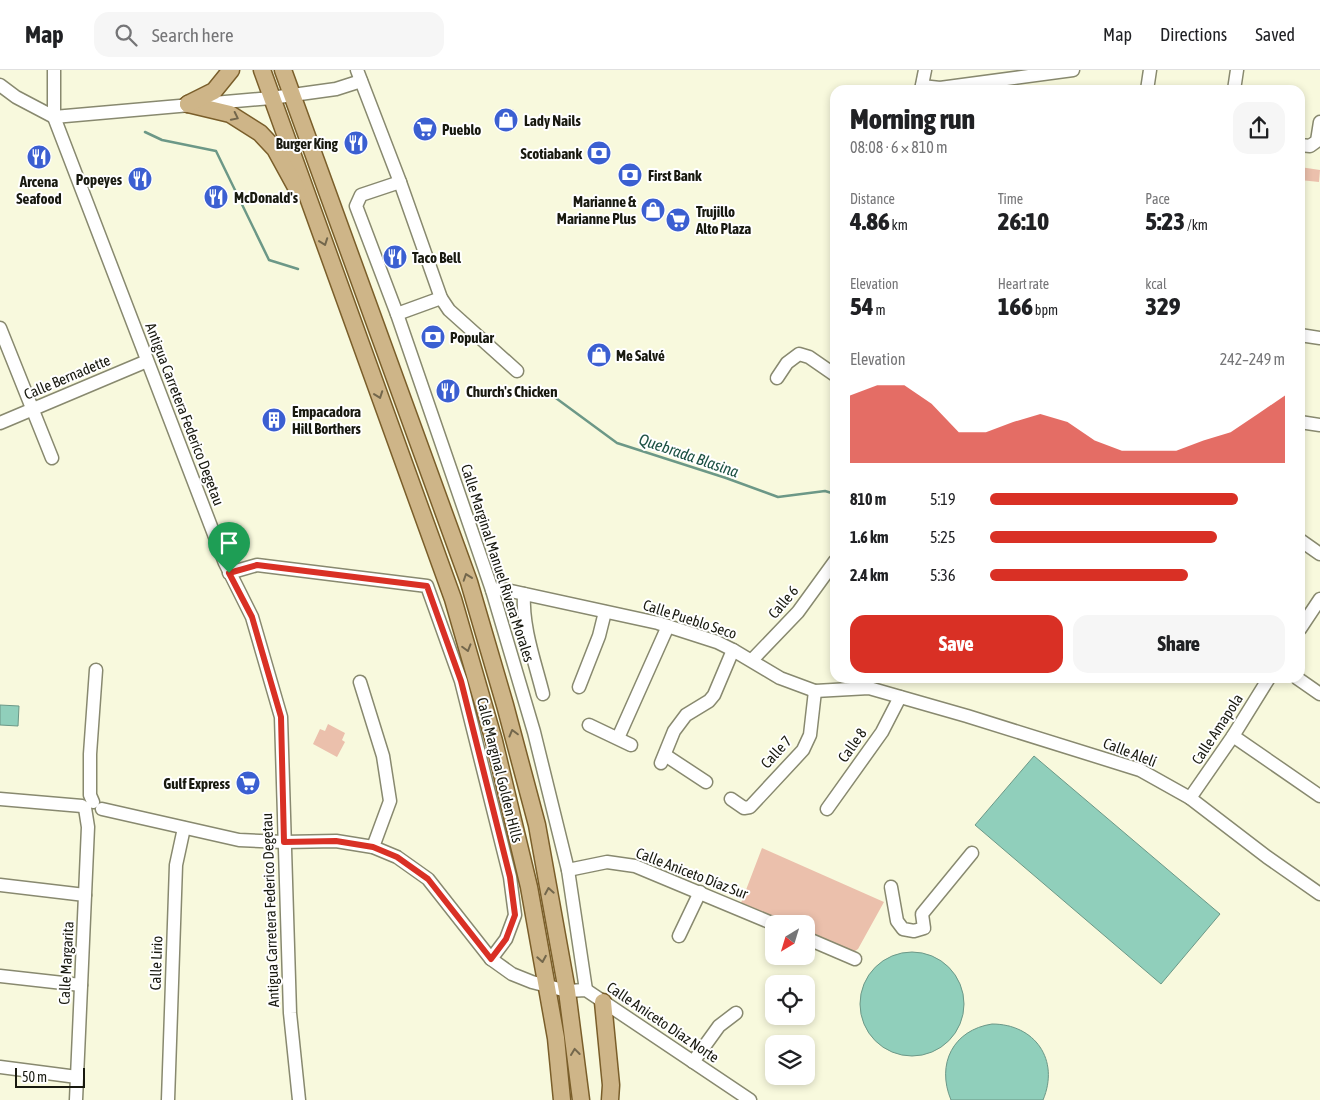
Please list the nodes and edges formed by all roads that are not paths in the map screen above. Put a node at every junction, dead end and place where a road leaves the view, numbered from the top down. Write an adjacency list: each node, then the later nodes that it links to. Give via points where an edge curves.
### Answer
1 (54, 70): 18 (street, Antigua Carretera Federico Degetau)
2 (231, 70): 17 (main road, via 214,91)
3 (262, 70): 16 (main road)
4 (283, 70): 15 (main road)
5 (925, 70): 11 (street)
6 (1073, 70): 12 (street)
7 (1150, 70): 13 (street)
8 (1237, 70): 14 (street)
9 (359, 76): 15 (street, via 336,89); 21 (street)
10 (0, 85): 18 (street)
11 (922, 85)
12 (962, 85)
13 (1148, 85)
14 (1235, 85)
15 (292, 94): 16 (street); 88 (main road, one-way to 15, via 537,825 469,582)
16 (272, 98): 17 (street); 22 (main road)
17 (188, 104): 18 (street); 22 (main road, one-way to 22, via 230,114 260,133 274,149)
18 (54, 117): 28 (street, Antigua Carretera Federico Degetau)
19 (1320, 122): 20 (street, via 1317,141)
20 (1305, 146)
21 (400, 182): 23 (street); 24 (street, Calle Marginal Manuel Rivera Morales, via 361,195 356,206)
22 (317, 221): 86 (main road, one-way to 86, via 453,600 494,740 529,887)
23 (441, 298): 24 (street); 29 (street, via 449,310)
24 (397, 314): 41 (street, Calle Marginal Manuel Rivera Morales)
25 (0, 328): 32 (street)
26 (1305, 336): 27 (street)
27 (1320, 338)
28 (148, 361): 32 (street, Calle Bernadette); 40 (street, Antigua Carretera Federico Degetau)
29 (517, 371)
30 (830, 372): 31 (street, via 799,354 787,363)
31 (777, 378)
32 (32, 409): 33 (street, Calle Bernadette); 36 (street)
33 (0, 423)
34 (1305, 423): 35 (street)
35 (1320, 425)
36 (52, 458)
37 (1305, 544): 38 (street)
38 (1320, 554)
39 (830, 568): 48 (street, Calle 6, via 798,612)
40 (229, 573): 70 (street, Antigua Carretera Federico Degetau, via 252,617 281,717); 82 (street, Calle Marginal Golden Hills, via 257,565 427,586 461,681 510,877 515,915 506,939)
41 (492, 590): 42 (street, Calle Pueblo Seco); 73 (street, Calle Marginal Manuel Rivera Morales, via 534,732)
42 (524, 594): 44 (street, Calle Pueblo Seco); 55 (street, via 531,649)
43 (1320, 599): 45 (street)
44 (605, 612): 46 (street, Calle Pueblo Seco); 53 (street)
45 (1305, 622)
46 (668, 626): 47 (street, Calle Pueblo Seco); 60 (street)
47 (733, 650): 48 (street, Calle Pueblo Seco); 62 (street, via 714,695 686,715 674,731 663,759)
48 (752, 660): 54 (street, Calle Pueblo Seco, via 780,678)
49 (96, 670): 67 (street, via 90,754)
50 (360, 682): 71 (street, via 383,756 390,801)
51 (1266, 683): 59 (street, Calle Amapola)
52 (1304, 683): 56 (street)
53 (579, 687)
54 (815, 690): 57 (street, Calle Pueblo Seco, via 869,688); 66 (street, Calle 7, via 810,735 803,750 750,807 744,808)
55 (544, 694)
56 (1320, 694)
57 (900, 697): 64 (street, Calle Alelí, via 1140,770); 68 (street, Calle 8, via 882,732)
58 (589, 725): 60 (street)
59 (1233, 736): 63 (street); 64 (street, Calle Amapola)
60 (618, 738): 61 (street)
61 (631, 745)
62 (706, 782)
63 (1320, 796)
64 (1190, 798): 77 (street, Calle Alelí)
65 (0, 799): 67 (street, via 66,805 76,796)
66 (730, 799)
67 (92, 806): 69 (street, Calle Aniceto Díaz Norte); 78 (street, Calle Margarita)
68 (827, 809)
69 (184, 828): 70 (street, Calle Aniceto Díaz Norte, via 240,840); 95 (street, Calle Lirio, via 176,865)
70 (284, 842): 71 (street, Calle Aniceto Díaz Norte, via 336,841); 96 (street, Antigua Carretera Federico Degetau, via 290,1013)
71 (373, 847): 82 (street, Calle Aniceto Díaz Norte, via 397,857 428,879)
72 (972, 853): 75 (street, via 922,914 924,928 914,932 903,930 897,921)
73 (568, 870): 76 (street, Calle Aniceto Díaz Sur, via 606,862 634,866); 87 (street, Calle Marginal Manuel Rivera Morales)
74 (0, 885): 78 (street)
75 (891, 887)
76 (700, 892): 79 (street, Calle Aniceto Díaz Sur); 80 (street)
77 (1320, 894)
78 (85, 895): 85 (street, Calle Margarita)
79 (765, 920)
80 (679, 936)
81 (815, 942): 83 (street)
82 (491, 959): 86 (street, Calle Aniceto Díaz Norte, via 512,974)
83 (855, 959)
84 (0, 976): 85 (street)
85 (81, 985): 93 (street, Calle Margarita)
86 (547, 985): 88 (street, Calle Aniceto Díaz Norte); 97 (main road)
87 (586, 990): 88 (street, Calle Aniceto Díaz Norte); 89 (street, Calle Aniceto Díaz Norte)
88 (567, 991): 98 (main road, one-way to 88)
89 (603, 1002): 91 (street, Calle Aniceto Díaz Norte); 99 (main road)
90 (736, 1013): 91 (street, via 719,1026)
91 (693, 1062): 100 (street, Calle Aniceto Díaz Norte)
92 (0, 1067): 93 (street)
93 (77, 1077): 94 (street, Calle Margarita)
94 (76, 1100)
95 (168, 1100)
96 (299, 1100)
97 (562, 1100)
98 (581, 1100)
99 (610, 1100)
100 (750, 1100)

